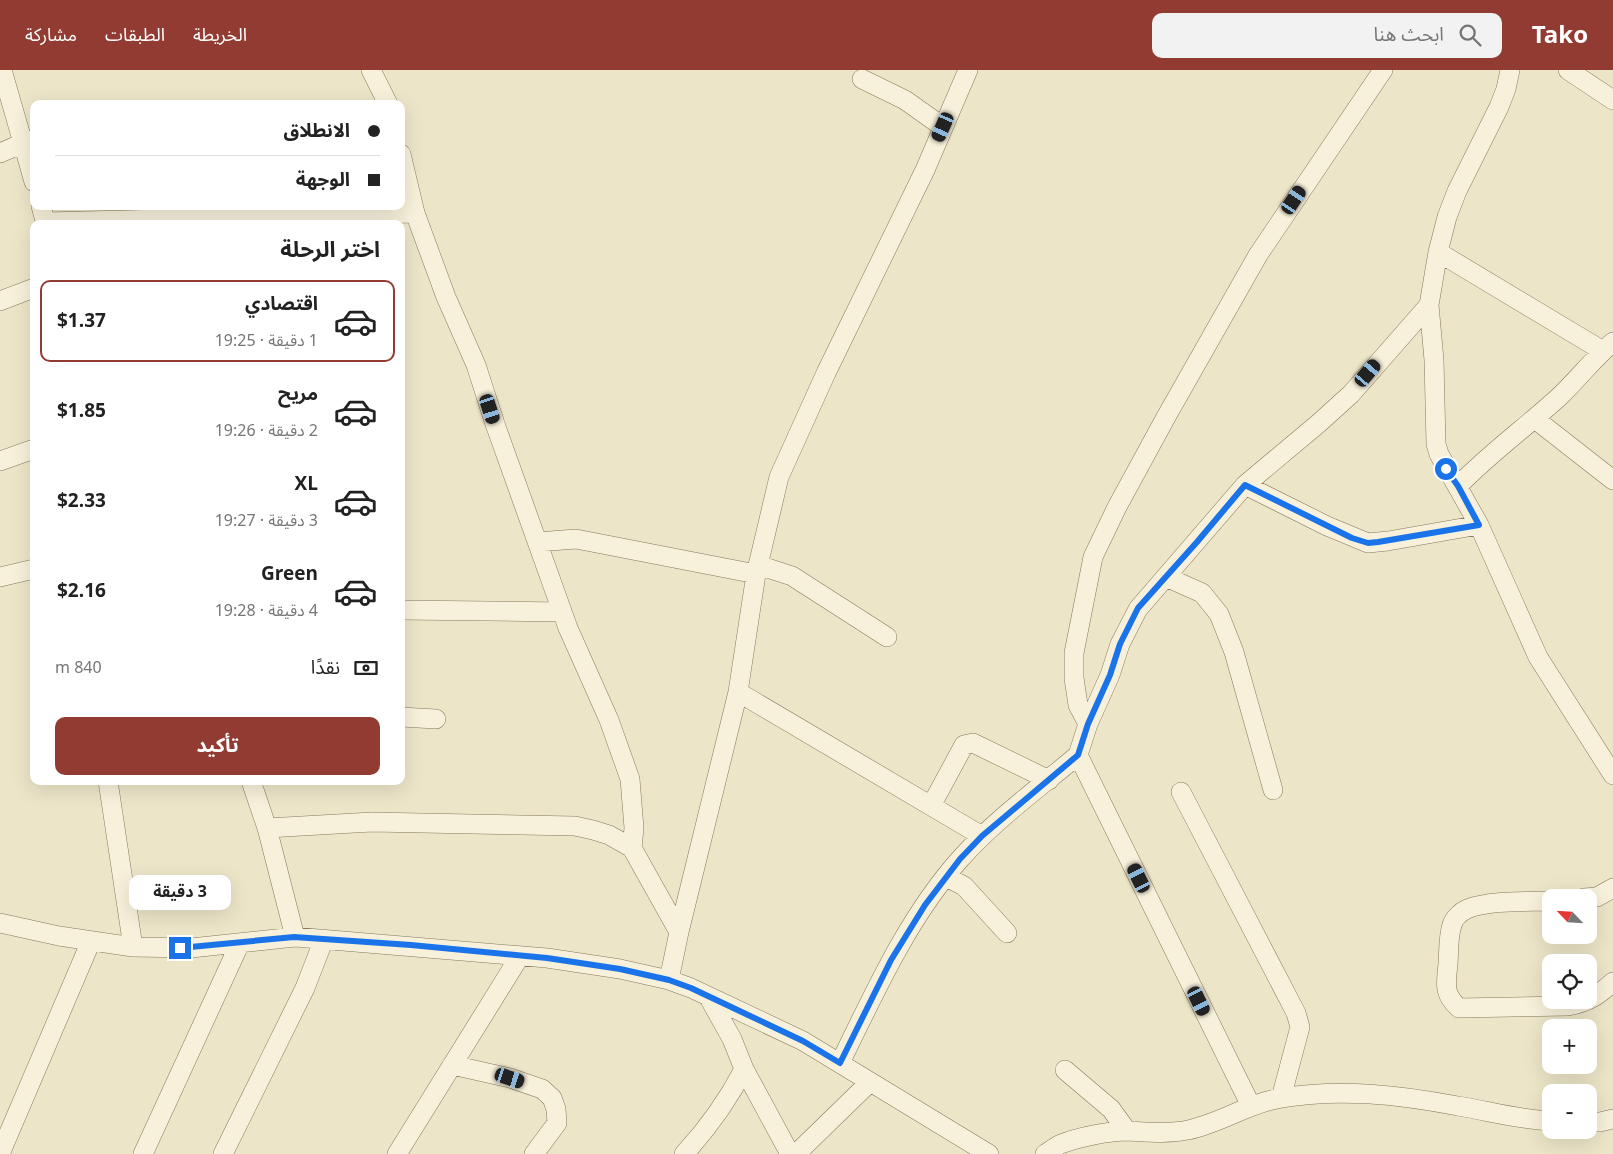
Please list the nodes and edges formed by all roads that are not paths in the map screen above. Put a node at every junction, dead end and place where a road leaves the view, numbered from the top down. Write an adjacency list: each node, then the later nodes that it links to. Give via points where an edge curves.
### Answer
1 (2, 70): 11 (street)
2 (371, 70): 8 (street)
3 (968, 70): 10 (street)
4 (1383, 70): 40 (street, via 1258,255 1148,449 1093,557 1074,653 1078,705)
5 (1510, 70): 17 (street, via 1499,107 1457,191)
6 (1568, 70): 9 (street)
7 (862, 79): 10 (street, via 905,100)
8 (386, 100)
9 (1613, 100)
10 (943, 127): 31 (street, via 779,477)
11 (28, 141): 12 (street); 13 (street)
12 (0, 152)
13 (30, 155)
14 (405, 172): 15 (street)
15 (414, 213): 16 (street); 29 (street, via 476,365)
16 (44, 217)
17 (1438, 252): 20 (street); 21 (street)
18 (30, 290): 19 (street)
19 (0, 301)
20 (1429, 305): 26 (street, via 1351,394); 27 (street, via 1436,444 1442,462)
21 (1608, 346): 22 (street, via 1562,395)
22 (1534, 419): 25 (street); 27 (street)
23 (30, 450): 24 (street)
24 (0, 460)
25 (1613, 480)
26 (1245, 485): 28 (street, via 1368,543); 33 (street)
27 (1458, 486): 28 (street)
28 (1479, 525): 42 (street, via 1538,657)
29 (537, 542): 31 (street, via 576,539); 35 (street)
30 (30, 570): 32 (street)
31 (757, 570): 36 (street, via 792,576); 37 (street)
32 (0, 577)
33 (1166, 577): 40 (street, via 1138,608); 46 (street, via 1202,593 1219,614 1234,652)
34 (405, 610): 35 (street)
35 (562, 612): 51 (street, via 609,720 630,779 634,828)
36 (887, 636)
37 (738, 692): 48 (street); 57 (street)
38 (405, 717): 39 (street)
39 (436, 719)
40 (1088, 724): 41 (street)
41 (1078, 755): 43 (street); 74 (street)
42 (1613, 775)
43 (1049, 780): 48 (street, via 973,743 964,745); 50 (street)
44 (109, 785): 63 (street)
45 (252, 785): 49 (street)
46 (1274, 790)
47 (1181, 792): 73 (street, via 1299,1022)
48 (931, 806): 50 (street)
49 (267, 828): 51 (street, via 372,822 575,826 609,836); 59 (street)
50 (982, 836): 52 (street)
51 (632, 848): 57 (street)
52 (946, 877): 58 (street, via 964,886); 68 (street, via 891,960)
53 (1613, 888): 54 (street)
54 (1598, 896)
55 (1542, 901): 66 (street, via 1490,904 1458,915 1452,925 1446,980 1446,992 1452,1002 1460,1008 1568,1006 1595,998)
56 (0, 923): 61 (street)
57 (679, 932): 65 (street)
58 (1007, 933)
59 (294, 937): 60 (street); 62 (street)
60 (324, 939): 64 (street); 81 (street, via 304,988)
61 (90, 941): 63 (street); 79 (street)
62 (240, 943): 63 (street, via 170,949); 80 (street)
63 (133, 947)
64 (520, 956): 65 (street, via 580,962); 69 (street)
65 (669, 980): 67 (street)
66 (1613, 982)
67 (708, 996): 68 (street, via 803,1041); 70 (street, via 732,1039)
68 (840, 1063): 72 (street)
69 (452, 1066): 82 (street); 83 (street, via 510,1078 542,1089 552,1098 557,1123)
70 (744, 1069): 84 (street, via 717,1115); 85 (street)
71 (1066, 1070): 78 (street, via 1112,1108)
72 (870, 1082): 86 (street); 87 (street)
73 (1281, 1098): 74 (street); 76 (street, via 1335,1094 1394,1095)
74 (1251, 1106): 78 (street, via 1188,1130)
75 (1613, 1119): 77 (street)
76 (1542, 1120)
77 (1597, 1122)
78 (1127, 1131): 88 (street, via 1073,1140 1059,1144)
79 (0, 1154)
80 (143, 1154)
81 (223, 1154)
82 (397, 1154)
83 (534, 1154)
84 (684, 1154)
85 (790, 1154)
86 (796, 1154)
87 (989, 1154)
88 (1045, 1154)

